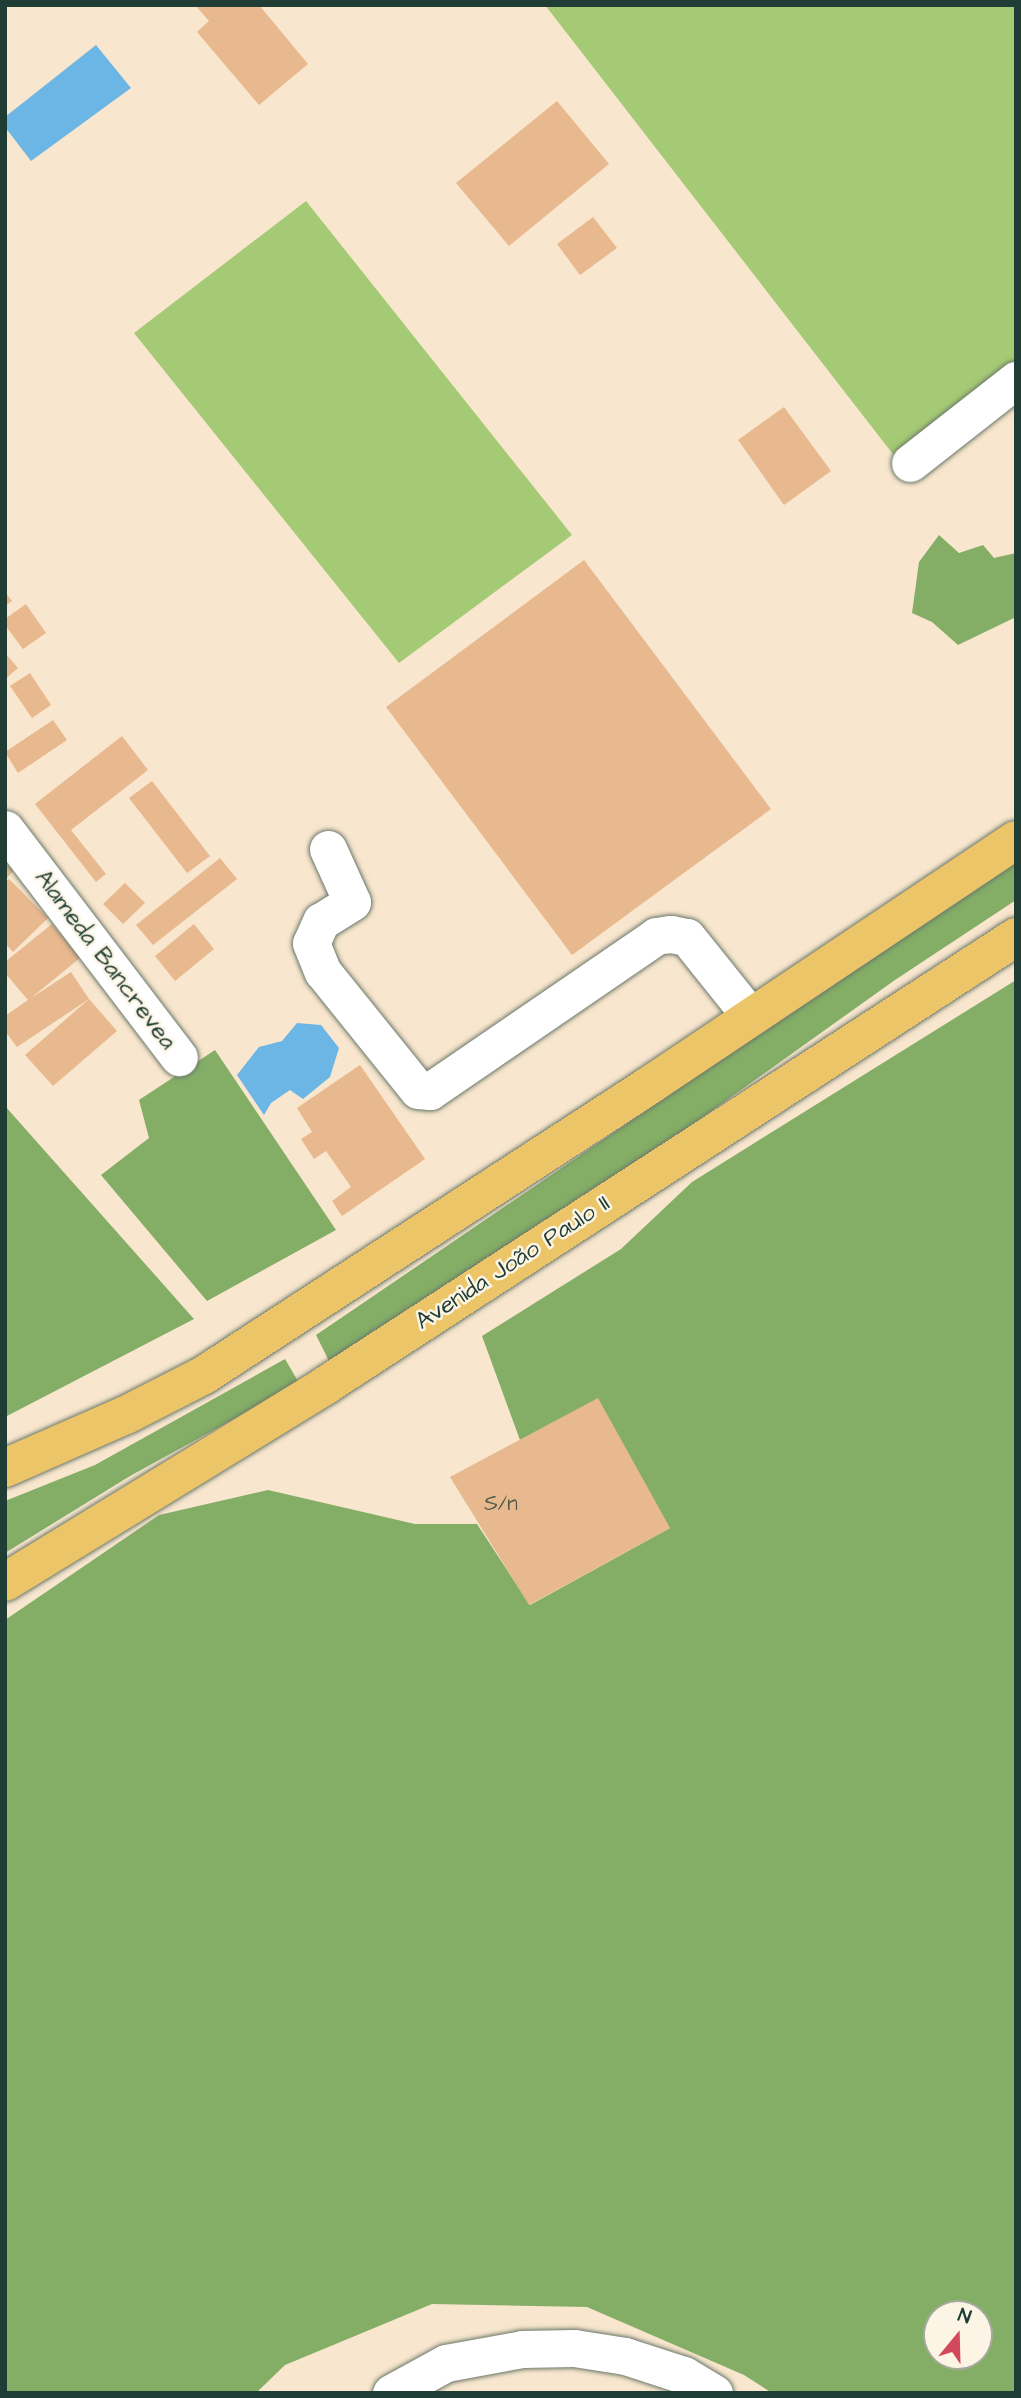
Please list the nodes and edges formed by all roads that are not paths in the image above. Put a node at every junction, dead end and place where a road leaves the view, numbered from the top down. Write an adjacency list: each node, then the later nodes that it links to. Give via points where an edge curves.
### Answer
1 (1016, 380): 2 (street)
2 (910, 463)
3 (5, 829): 8 (street, Alameda Bancrevea)
4 (1016, 840): 7 (main road)
5 (328, 849): 7 (street, via 352,902 321,921 311,943 323,972 418,1090 430,1091 656,936 687,937)
6 (1016, 937): 10 (main road, Avenida João Paulo II, via 326,1385)
7 (751, 1017): 9 (main road, via 204,1374 126,1415)
8 (179, 1057)
9 (5, 1468)
10 (5, 1582)
11 (391, 2393): 12 (street, via 446,2363 522,2349 574,2348 625,2356 684,2375)
12 (714, 2393)

